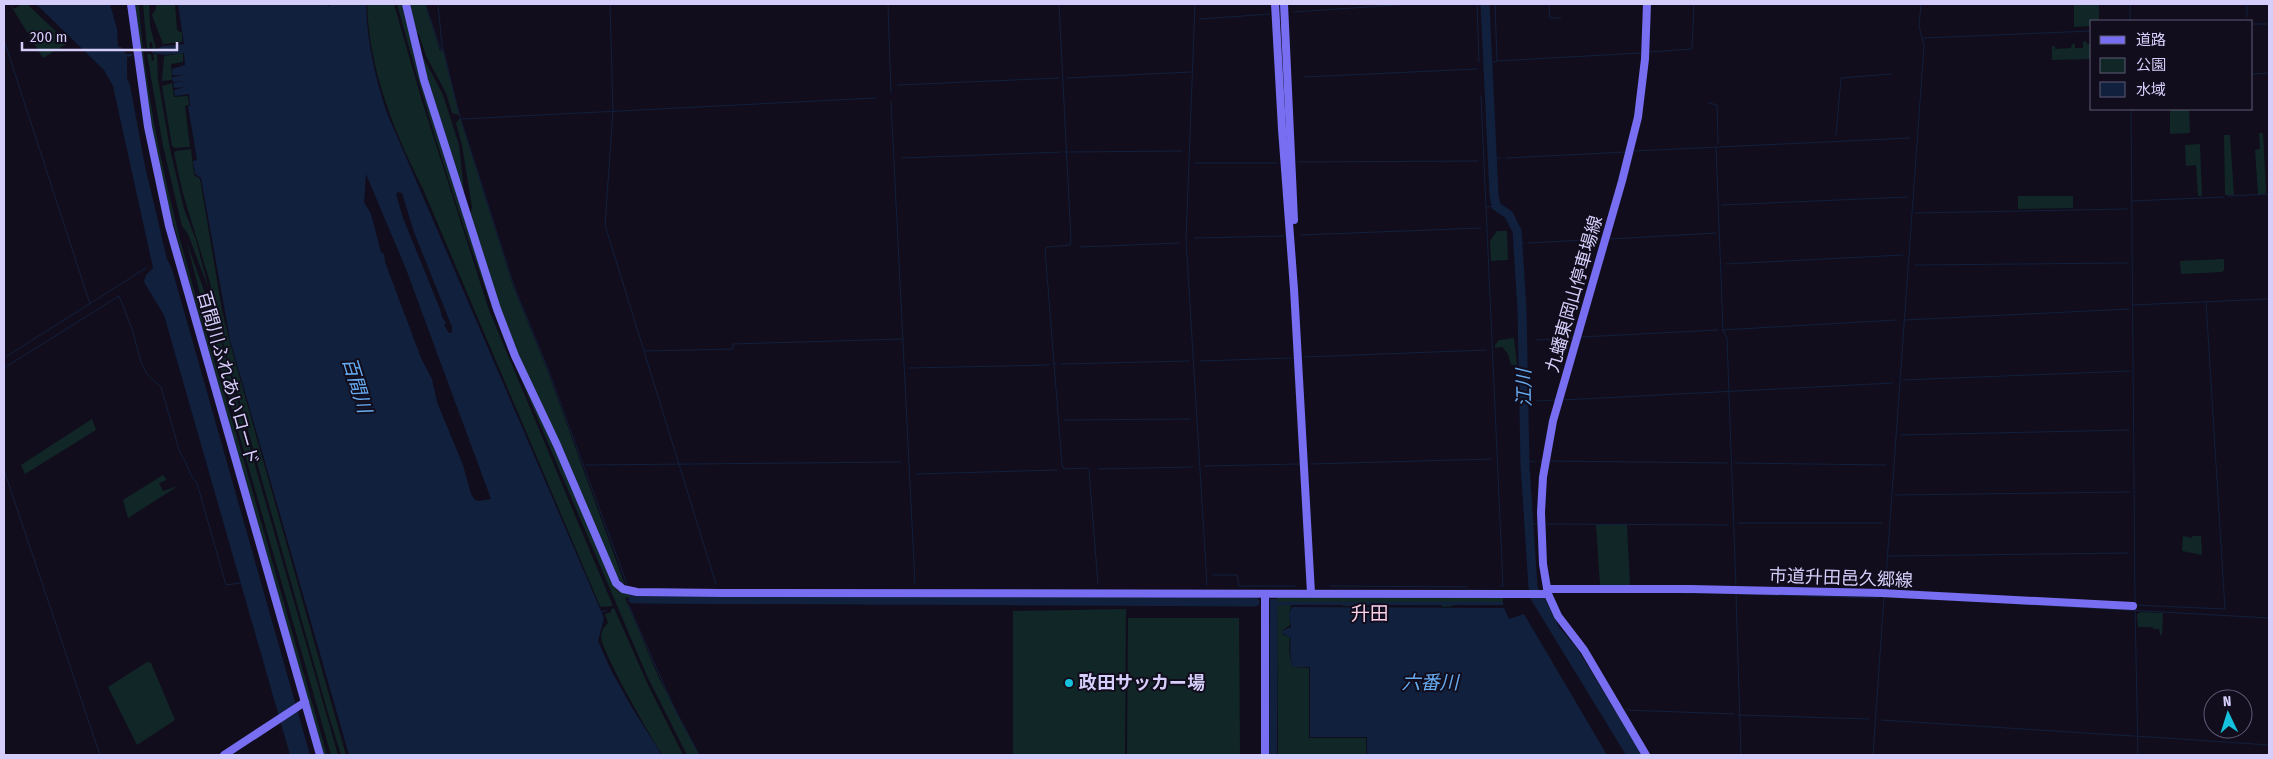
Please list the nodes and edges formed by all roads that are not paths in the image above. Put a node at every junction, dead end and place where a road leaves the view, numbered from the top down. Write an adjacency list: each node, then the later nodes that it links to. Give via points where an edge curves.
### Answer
1 (131, 4): 11 (street, 百間川ふれあいロード, via 148,127 169,226)
2 (406, 4): 9 (street, via 424,80 497,309 616,583 622,589 646,592)
3 (1275, 4): 6 (street)
4 (1284, 4): 6 (street, via 1291,131)
5 (1647, 4): 8 (street, 九蟠東岡山停車場線, via 1643,76 1631,150 1558,399 1548,447 1541,512)
6 (1294, 289): 7 (street)
7 (1311, 592): 8 (street, via 1528,595); 9 (street)
8 (1546, 592): 10 (street, 市道升田邑久郷線, via 1736,590 1885,593); 15 (street, 九蟠東岡山停車場線)
9 (1265, 594): 14 (street)
10 (2133, 606)
11 (301, 705): 12 (street); 13 (street, 百間川ふれあいロード)
12 (224, 755)
13 (320, 755)
14 (1265, 755)
15 (1646, 755)

